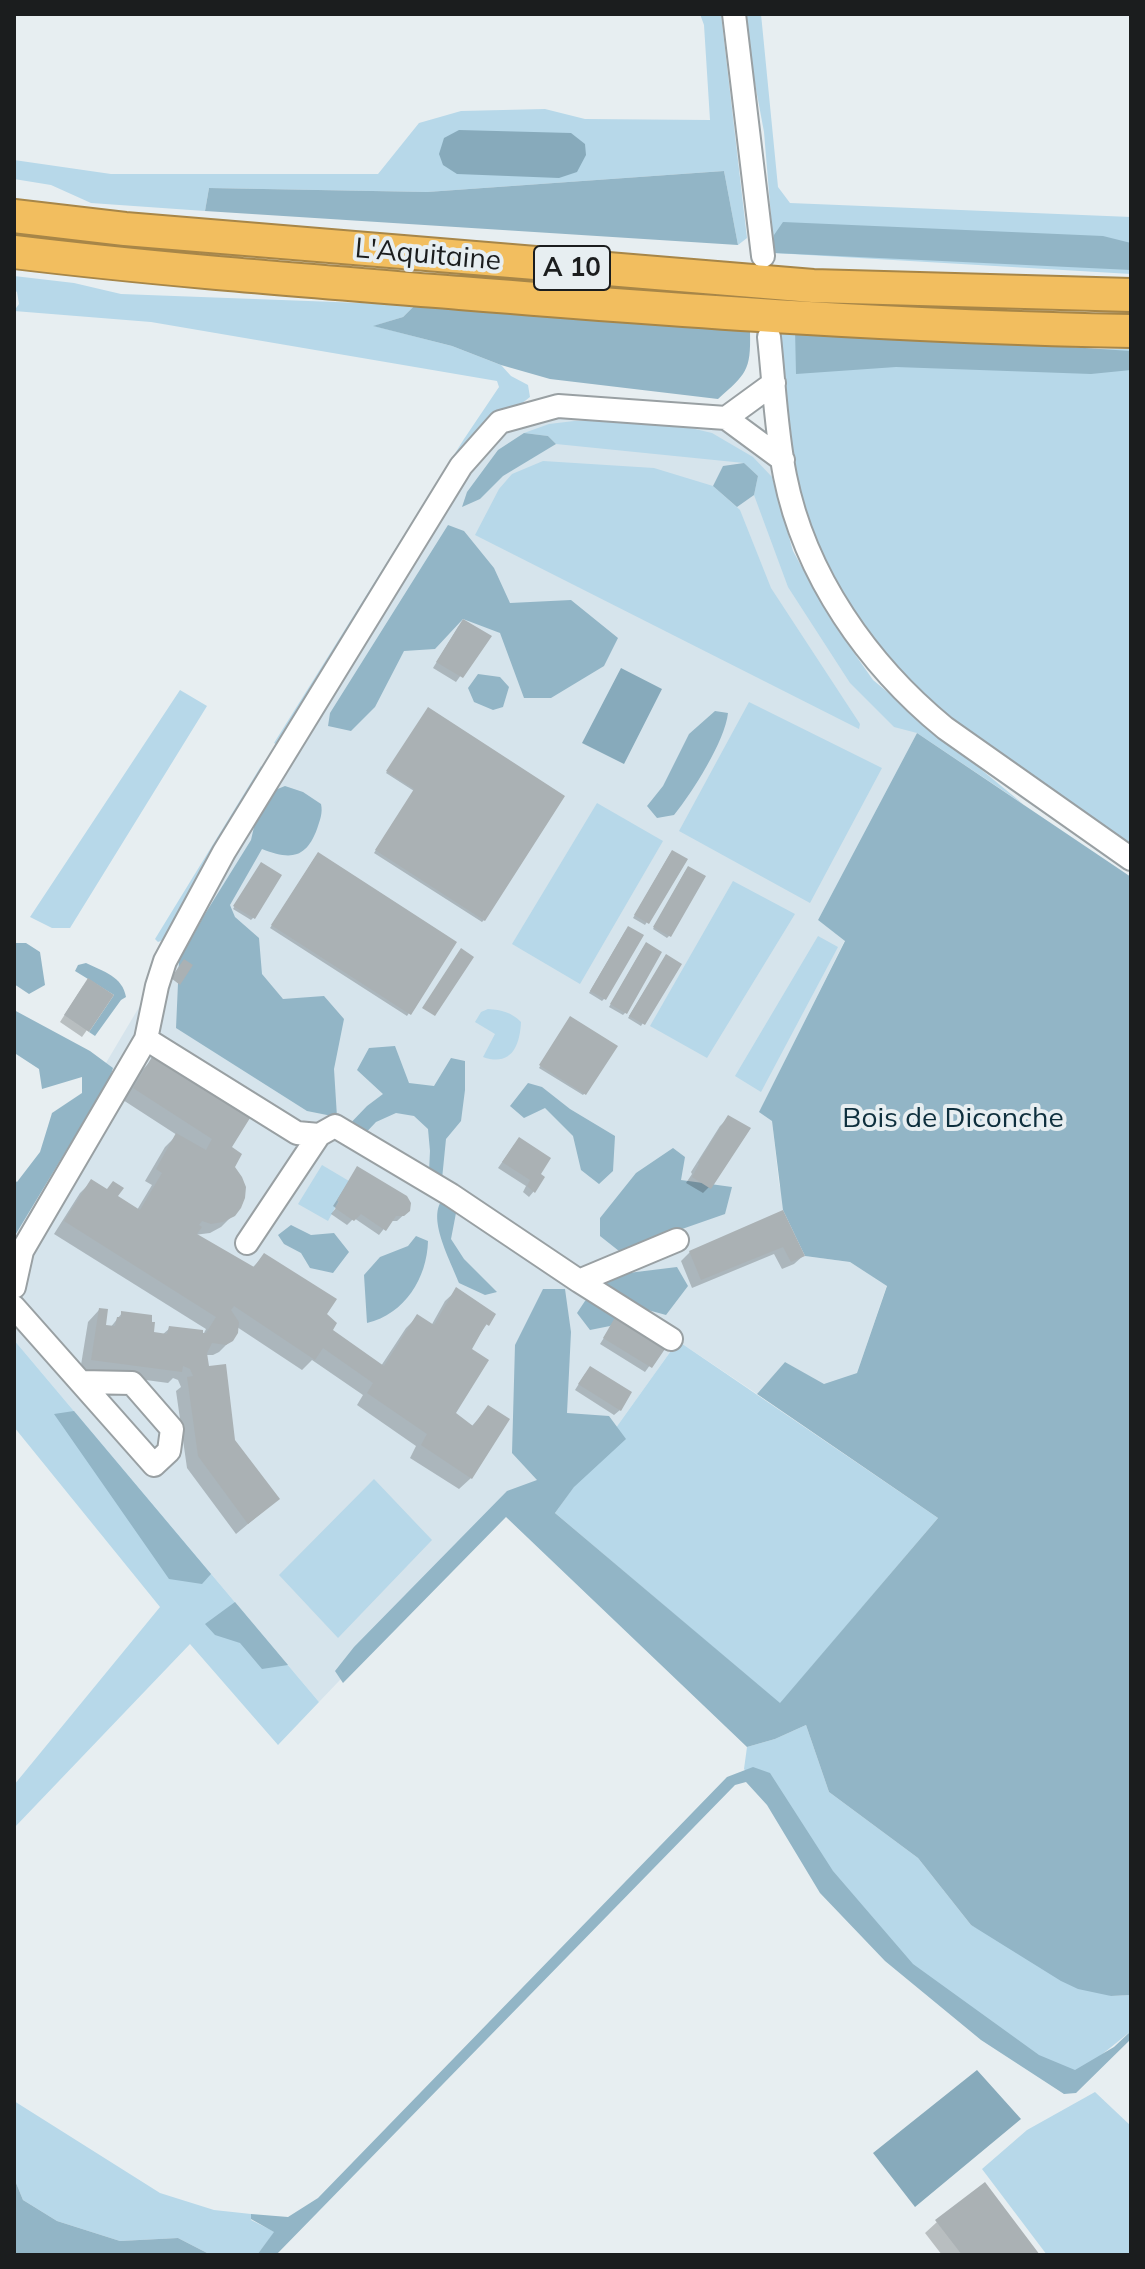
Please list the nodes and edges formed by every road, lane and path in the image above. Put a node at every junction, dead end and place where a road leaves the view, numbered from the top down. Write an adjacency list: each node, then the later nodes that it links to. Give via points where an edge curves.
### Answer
1 (734, 14): 4 (street)
2 (14, 216): 5 (highway, L'Aquitaine / A 10, via 813,286)
3 (14, 252): 6 (highway, L'Aquitaine / A 10, via 123,266 657,309)
4 (763, 256)
5 (1131, 295)
6 (1131, 331)
7 (769, 337): 8 (street)
8 (774, 383): 9 (street); 10 (street)
9 (726, 418): 10 (street); 12 (street, via 558,406 500,422 461,466 232,839 165,961)
10 (783, 460): 11 (street, via 815,566 885,672 945,728)
11 (1131, 859)
12 (146, 1039): 13 (street, via 297,1133); 17 (street, via 22,1251)
13 (319, 1135): 15 (street); 16 (street, via 335,1126)
14 (677, 1240): 16 (street)
15 (247, 1243)
16 (579, 1281): 19 (street)
17 (14, 1287)
18 (14, 1307): 20 (street)
19 (671, 1339)
20 (81, 1382)

